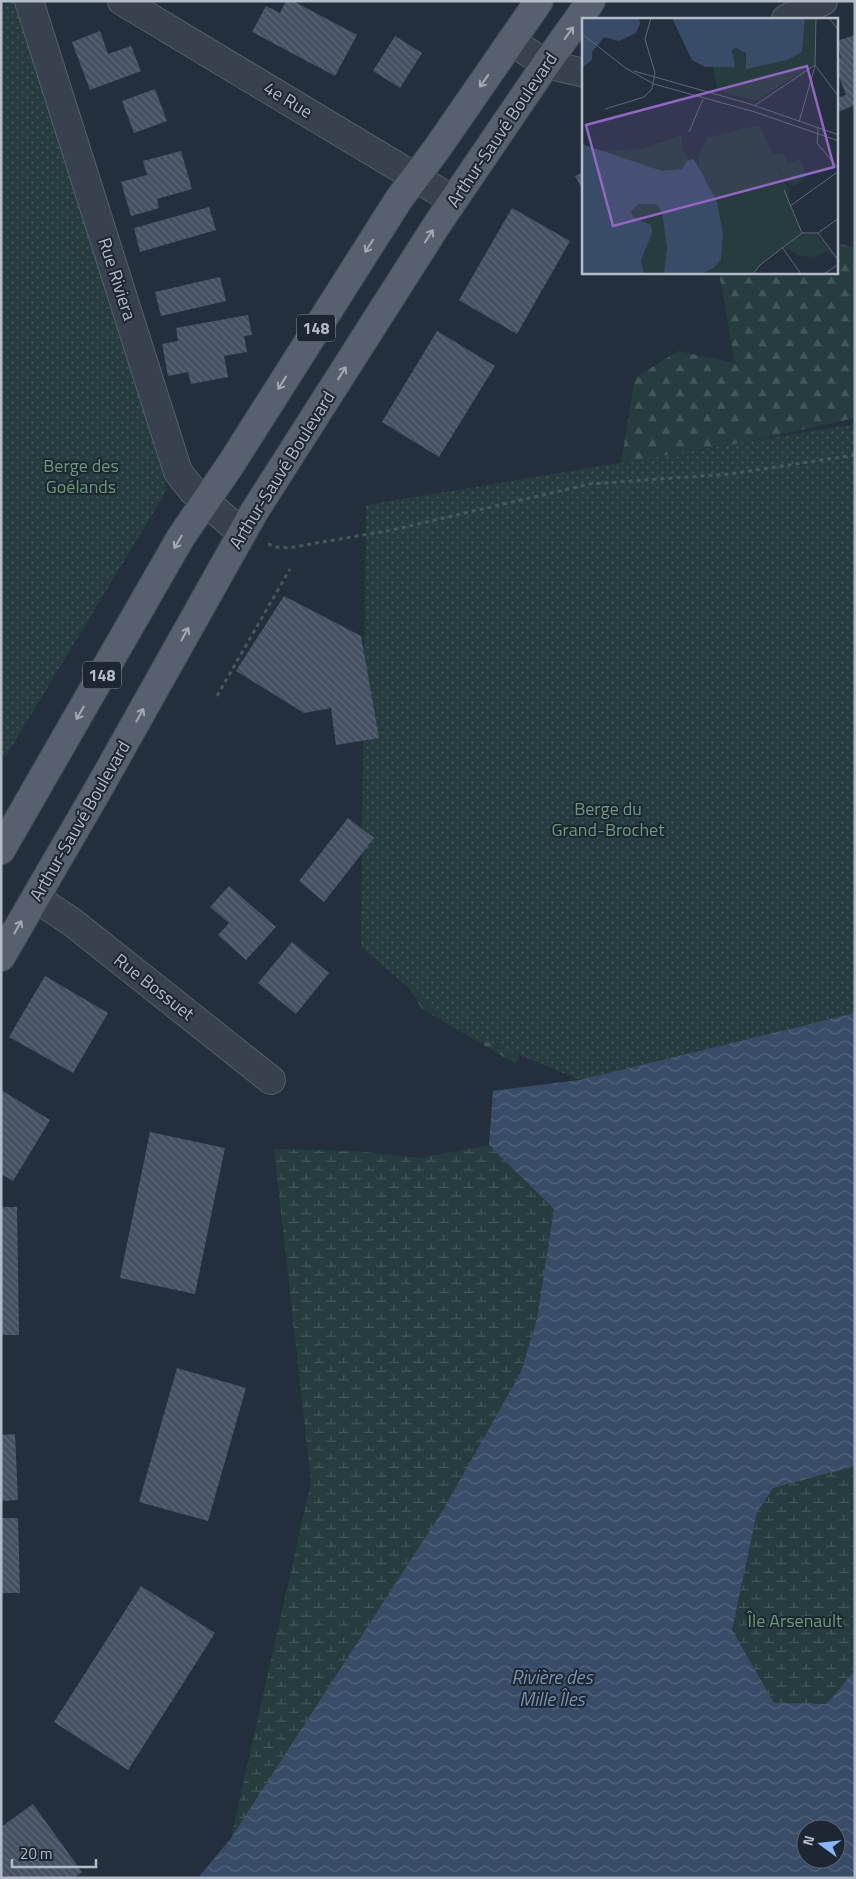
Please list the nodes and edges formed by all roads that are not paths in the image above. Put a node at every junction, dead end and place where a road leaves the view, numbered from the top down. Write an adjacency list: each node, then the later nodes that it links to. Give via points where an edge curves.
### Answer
1 (29, 1): 12 (street, Rue Riviera, via 178,472)
2 (122, 1): 10 (street, 4e Rue)
3 (540, 1): 7 (main road, 148)
4 (592, 1): 8 (main road, Arthur-Sauvé Boulevard / 148, one-way to 4)
5 (823, 1): 6 (street)
6 (788, 18)
7 (511, 41): 8 (street); 10 (main road, 148, one-way to 10)
8 (546, 64): 9 (street); 11 (main road, Arthur-Sauvé Boulevard / 148)
9 (582, 73)
10 (416, 176): 11 (street, 4e Rue); 12 (main road, 148, one-way to 12)
11 (453, 200): 13 (main road, Arthur-Sauvé Boulevard / 148, one-way to 11)
12 (205, 501): 13 (street, Rue Riviera); 14 (main road, 148, one-way to 14)
13 (242, 533): 15 (main road, Arthur-Sauvé Boulevard / 148, one-way to 13)
14 (1, 850)
15 (36, 898): 16 (main road, Arthur-Sauvé Boulevard / 148, one-way to 15); 17 (street, Rue Bossuet, via 72,922)
16 (1, 956)
17 (271, 1080)

